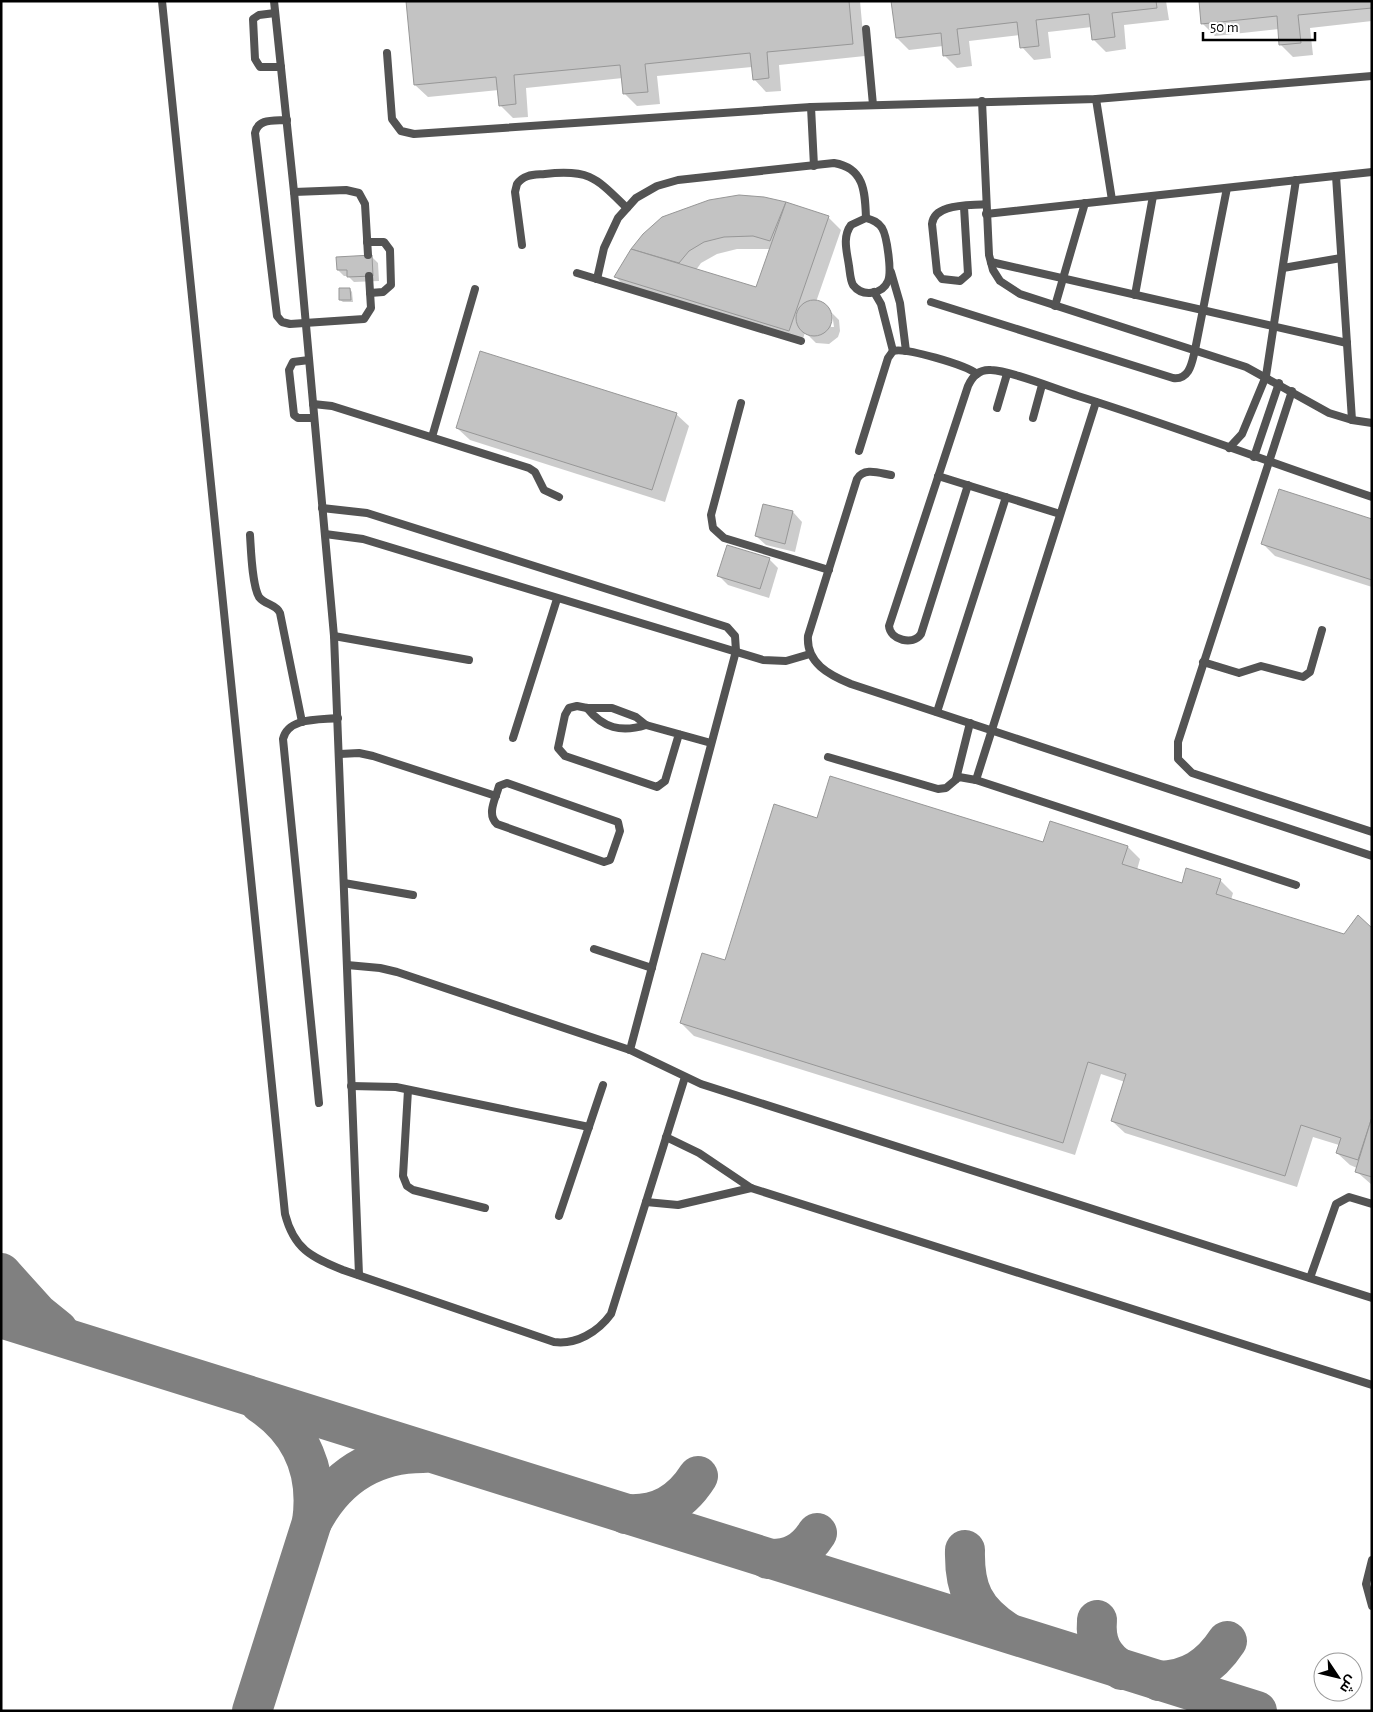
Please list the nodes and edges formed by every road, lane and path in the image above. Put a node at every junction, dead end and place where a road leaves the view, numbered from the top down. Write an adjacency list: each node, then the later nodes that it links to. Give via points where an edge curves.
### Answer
1 (162, 1): 126 (lane, via 285,1214 289,1229 304,1250 314,1258)
2 (274, 1): 3 (lane)
3 (275, 13): 6 (lane); 6 (lane, via 253,19 255,59 260,68)
4 (866, 28): 10 (lane)
5 (386, 54): 11 (lane, via 392,119 397,128 408,134)
6 (281, 67): 12 (lane)
7 (1372, 76): 8 (lane)
8 (1096, 99): 9 (lane); 20 (lane)
9 (982, 101): 10 (lane); 22 (lane)
10 (873, 105): 11 (lane)
11 (811, 108): 13 (lane)
12 (287, 120): 18 (lane); 45 (lane, via 263,122 255,133 277,316 286,324)
13 (814, 166): 24 (lane, via 678,180 647,191); 26 (lane, via 834,163 854,172 865,190)
14 (1372, 172): 15 (lane)
15 (1336, 176): 16 (lane); 30 (lane)
16 (1296, 180): 17 (lane); 32 (lane)
17 (1227, 188): 19 (lane); 44 (lane)
18 (294, 192): 27 (lane, via 346,190 359,193 365,204); 45 (lane)
19 (1153, 196): 20 (lane); 41 (lane)
20 (1112, 200): 21 (lane)
21 (1086, 203): 25 (lane); 37 (lane)
22 (986, 204): 23 (lane); 25 (lane)
23 (964, 207): 23 (lane, via 940,210 932,220 937,272 942,279 960,281 968,274)
24 (626, 208): 28 (lane, via 603,185 587,175 568,171 528,176 517,184 515,192); 36 (lane, via 608,239)
25 (986, 214): 31 (lane)
26 (866, 218): 33 (lane, via 877,222 884,230); 39 (lane, via 851,225 845,241 854,285 863,292)
27 (367, 242): 29 (lane); 40 (lane, via 384,242 390,250 390,285 386,290)
28 (522, 245)
29 (368, 255)
30 (1341, 258): 32 (lane); 48 (lane)
31 (991, 262): 37 (lane); 43 (lane, via 1000,281 1010,289)
32 (1283, 268): 46 (lane)
33 (890, 270): 39 (lane, via 888,282); 50 (lane, via 900,303)
34 (577, 273): 36 (lane)
35 (369, 276): 40 (lane)
36 (597, 279): 47 (lane)
37 (1063, 279): 41 (lane); 43 (lane)
38 (474, 289): 67 (lane)
39 (874, 292): 51 (lane, via 882,304)
40 (370, 293): 45 (lane, via 370,312 364,319)
41 (1135, 295): 44 (lane)
42 (931, 302): 49 (lane, via 1173,378 1186,374)
43 (1055, 306): 49 (lane)
44 (1203, 310): 46 (lane); 49 (lane)
45 (306, 323): 52 (lane)
46 (1274, 326): 48 (lane); 55 (lane)
47 (801, 341)
48 (1347, 343): 65 (lane)
49 (1196, 350): 55 (lane)
50 (906, 351): 51 (lane); 53 (lane, via 965,367)
51 (893, 352): 69 (lane, via 888,358)
52 (309, 360): 61 (lane); 63 (lane, via 290,365 290,387 294,415)
53 (977, 374): 54 (lane, via 991,370); 73 (lane, via 968,386)
54 (1007, 374): 57 (lane); 62 (lane)
55 (1266, 376): 56 (lane); 68 (lane, via 1242,434)
56 (1279, 383): 58 (lane); 70 (lane)
57 (1042, 385): 59 (lane); 64 (lane)
58 (1292, 392): 65 (lane, via 1329,413); 71 (lane)
59 (1096, 402): 68 (lane); 79 (lane)
60 (742, 403): 82 (lane, via 710,515 713,528 724,538)
61 (313, 404): 63 (lane); 67 (lane, via 332,406)
62 (997, 408)
63 (314, 418): 78 (lane)
64 (1032, 418)
65 (1352, 420): 66 (lane)
66 (1372, 423)
67 (432, 437): 75 (lane, via 529,468 535,472 544,490)
68 (1229, 448): 70 (lane)
69 (859, 451)
70 (1254, 457): 71 (lane)
71 (1268, 462): 77 (lane); 89 (lane)
72 (891, 475): 82 (lane, via 867,471 859,475)
73 (938, 476): 74 (lane); 74 (lane, via 889,626 892,634 910,641 921,634)
74 (968, 485): 76 (lane)
75 (559, 497)
76 (1006, 497): 79 (lane); 91 (lane)
77 (1372, 497)
78 (322, 508): 80 (lane); 86 (lane, via 367,514 726,627 736,636)
79 (1060, 514): 96 (lane)
80 (325, 534): 83 (lane, via 363,539); 85 (lane)
81 (250, 535): 93 (lane, via 257,591 262,600 275,606 280,613)
82 (829, 570): 87 (lane, via 808,636)
83 (557, 599): 86 (lane); 98 (lane)
84 (1322, 630): 89 (lane, via 1310,672 1304,677 1261,666 1239,673)
85 (334, 636): 88 (lane); 92 (lane)
86 (736, 651): 87 (lane, via 777,662); 99 (lane)
87 (810, 654): 91 (lane, via 822,669 842,680)
88 (469, 660)
89 (1203, 662): 105 (lane, via 1178,742 1178,759 1182,765 1192,773)
90 (587, 708): 95 (lane, via 618,709); 95 (lane, via 598,720 613,728 624,730); 97 (lane, via 577,706 566,711 557,744 559,751 565,756 654,787 665,781)
91 (937, 712): 94 (lane)
92 (338, 718): 93 (lane); 100 (lane)
93 (302, 722): 118 (lane, via 295,723 286,731 283,744)
94 (970, 723): 96 (lane); 102 (lane)
95 (646, 725): 97 (lane)
96 (991, 731): 103 (lane); 106 (lane)
97 (679, 734): 99 (lane)
98 (513, 738)
99 (711, 743): 112 (lane)
100 (340, 754): 104 (lane, via 373,756); 107 (lane)
101 (828, 758): 102 (lane, via 938,789 946,788)
102 (956, 778): 103 (lane)
103 (976, 780): 108 (lane)
104 (496, 796): 104 (lane, via 491,815 497,824 604,862 610,860 621,828 616,820 507,783 499,786)
105 (1372, 832)
106 (1372, 856)
107 (344, 883): 109 (lane); 111 (lane)
108 (1296, 885)
109 (413, 895)
110 (594, 949): 112 (lane)
111 (347, 965): 113 (lane, via 397,972); 116 (lane)
112 (652, 968): 113 (lane)
113 (630, 1050): 114 (lane)
114 (685, 1077): 120 (lane); 127 (lane)
115 (603, 1085): 119 (lane)
116 (351, 1086): 117 (lane, via 382,1085); 126 (lane)
117 (408, 1090): 119 (lane); 124 (lane, via 406,1186)
118 (319, 1103)
119 (589, 1127): 125 (lane)
120 (666, 1137): 121 (lane, via 698,1153); 122 (lane)
121 (751, 1188): 122 (lane, via 678,1205); 129 (lane)
122 (646, 1202): 126 (lane, via 611,1314 596,1330 574,1341 554,1342)
123 (1372, 1204): 127 (lane, via 1349,1197 1336,1204)
124 (485, 1208)
125 (559, 1216)
126 (359, 1275)
127 (1310, 1278): 128 (lane)
128 (1372, 1298)
129 (1372, 1385)
130 (1372, 1560): 131 (lane, via 1366,1584)
131 (1372, 1606)

